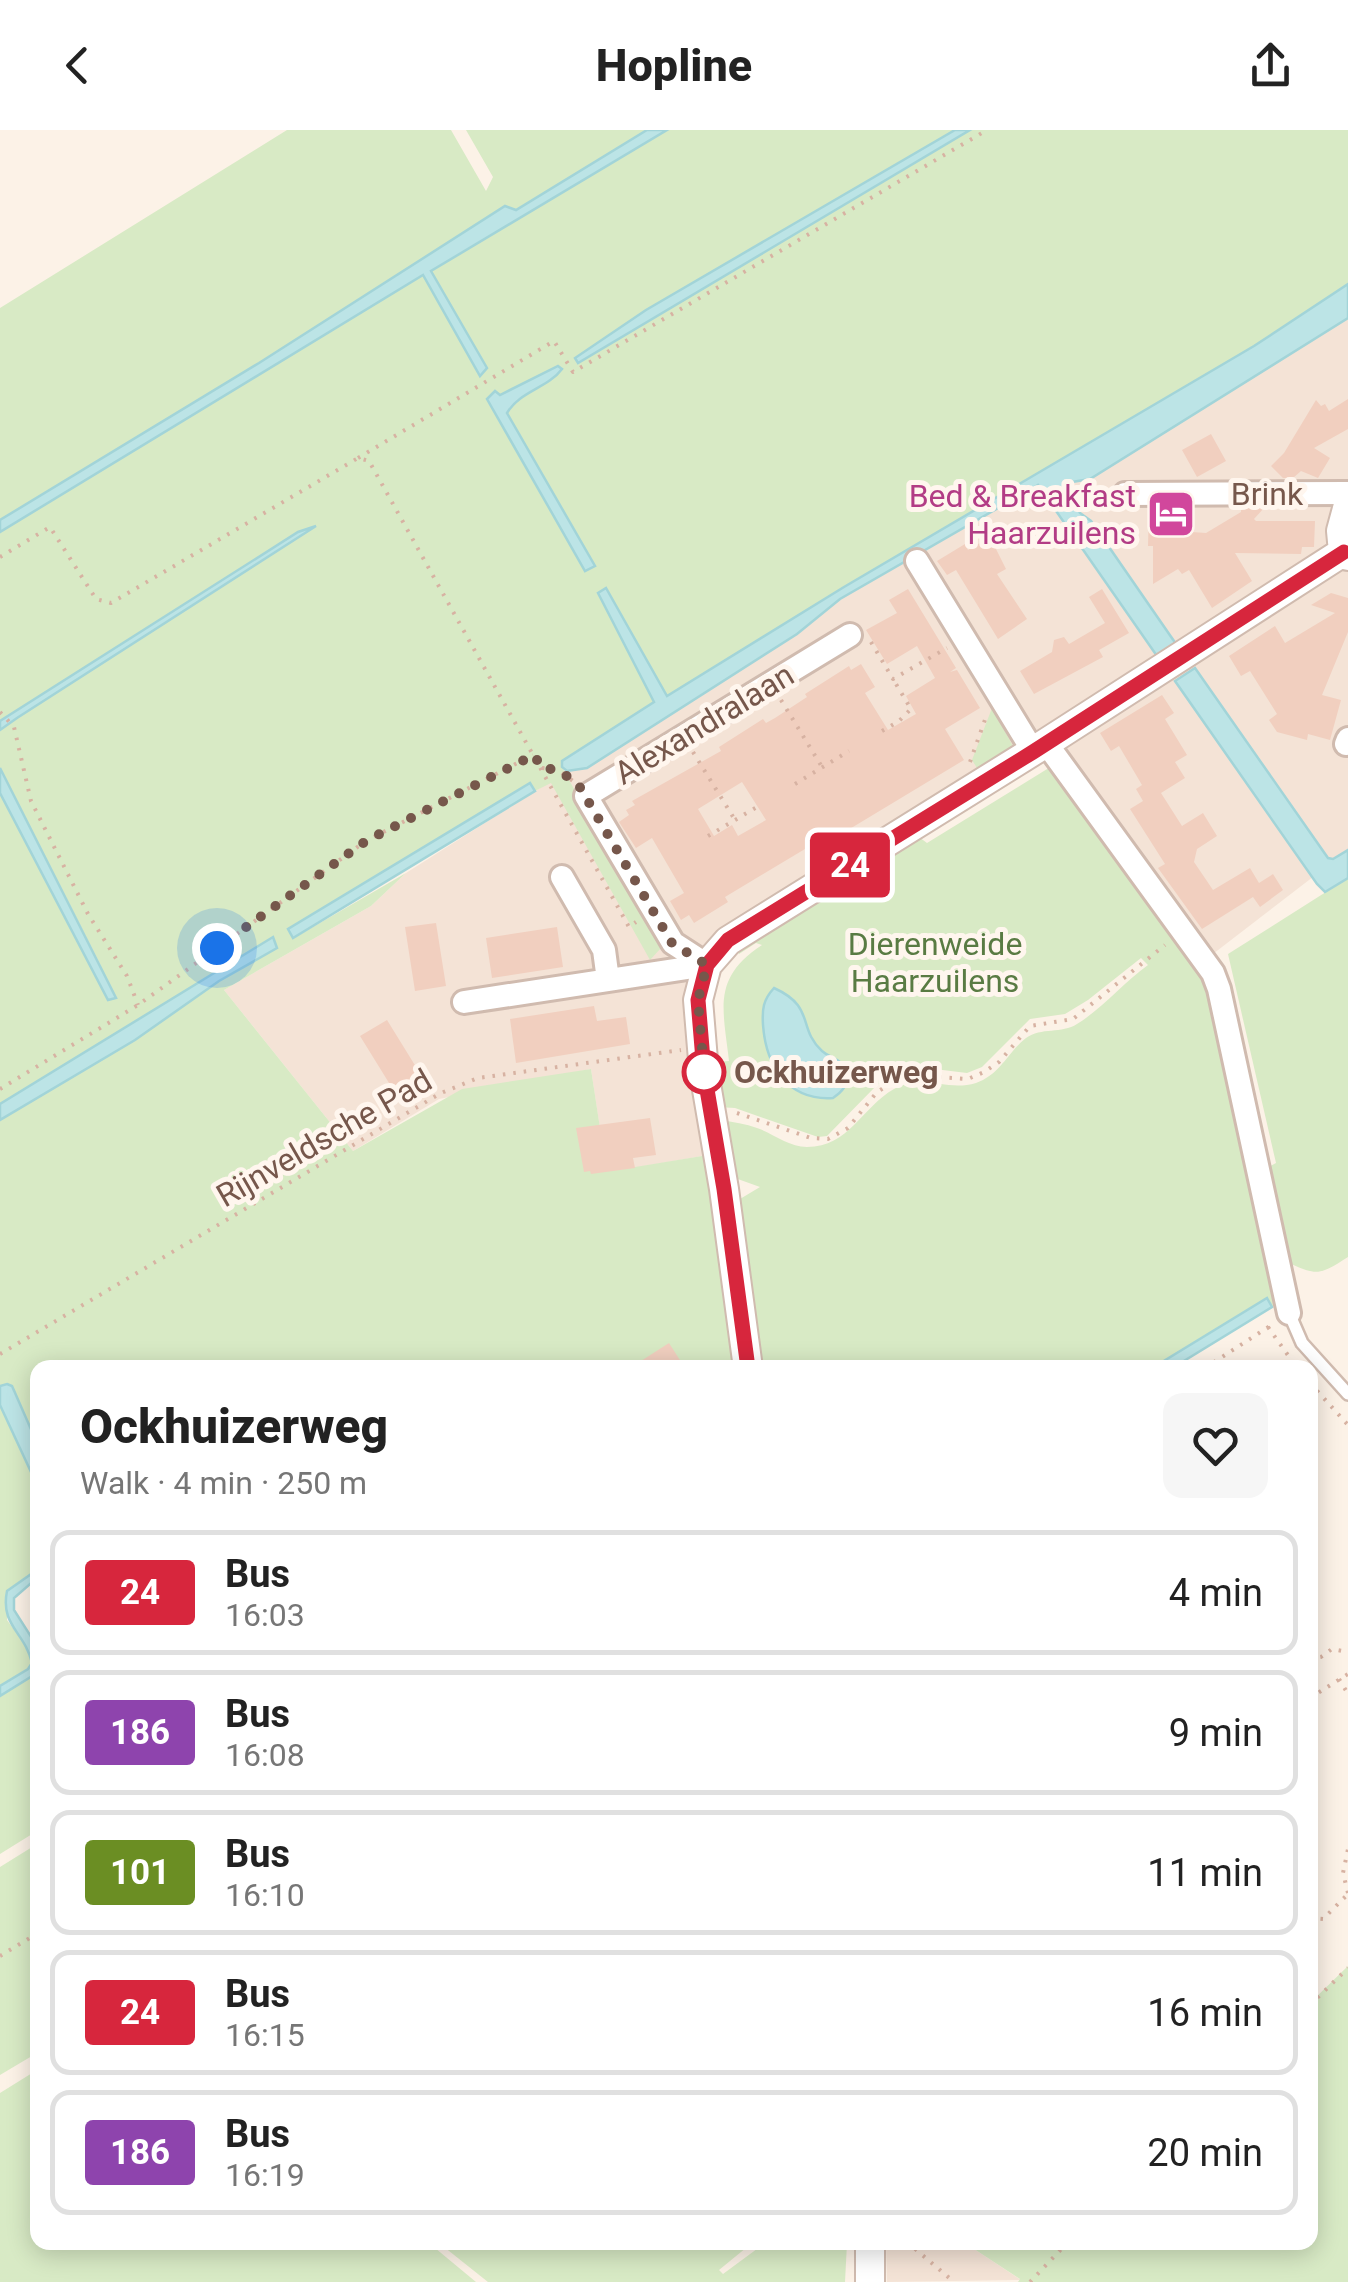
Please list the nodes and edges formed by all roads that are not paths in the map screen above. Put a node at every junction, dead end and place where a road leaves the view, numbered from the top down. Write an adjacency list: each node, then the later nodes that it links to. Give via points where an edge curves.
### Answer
1 (1348, 493): 2 (street, Brink)
2 (1126, 494)
3 (1348, 505): 4 (street, Brink, via 1340,531)
4 (1346, 554): 7 (street)
5 (918, 562): 7 (street)
6 (850, 635): 9 (street, Alexandralaan, via 586,796 672,943)
7 (1040, 747): 9 (street, via 728,940); 12 (street, via 1213,973)
8 (562, 877): 10 (street, via 604,950)
9 (707, 965): 10 (street); 13 (street, via 698,1000 701,1047)
10 (608, 980): 11 (street)
11 (464, 1002)
12 (1289, 1314): 14 (lane)
13 (747, 1360)
14 (1318, 1360)
15 (1318, 1360): 16 (lane)
16 (1348, 1394)
17 (870, 2250): 18 (street)
18 (870, 2282)

